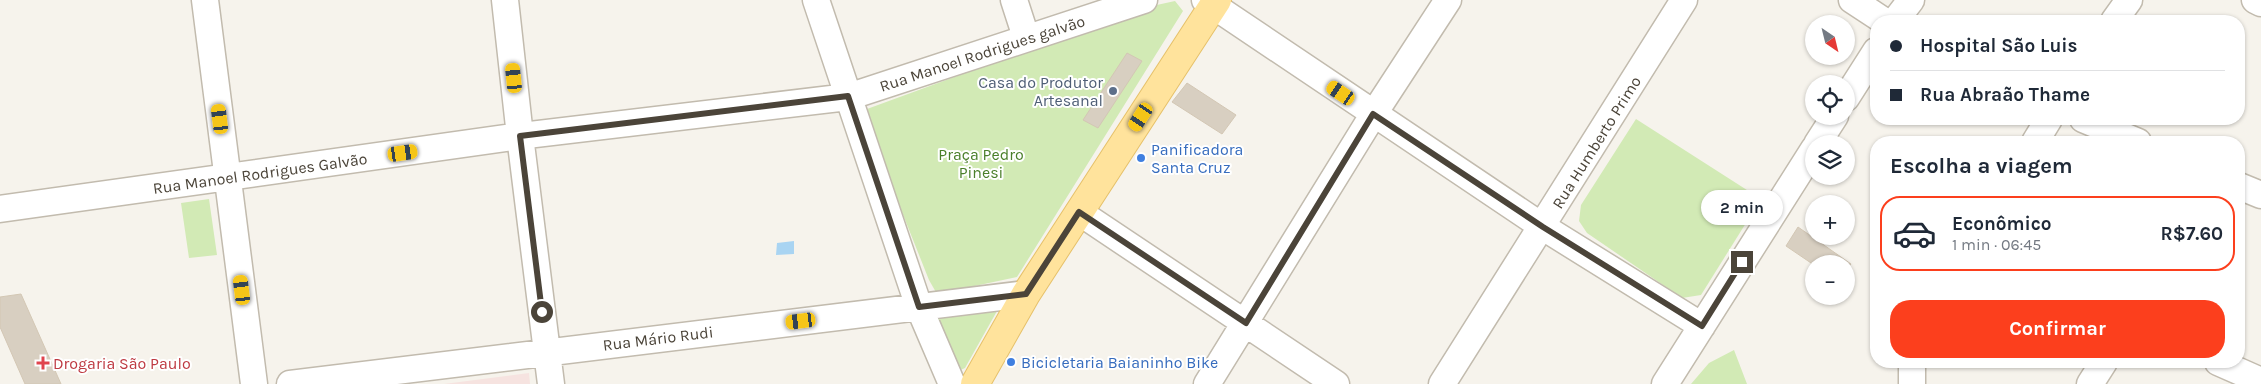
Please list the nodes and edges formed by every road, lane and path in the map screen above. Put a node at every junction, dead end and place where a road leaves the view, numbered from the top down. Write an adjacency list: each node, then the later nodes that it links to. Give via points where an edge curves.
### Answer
1 (205, 0): 28 (street)
2 (505, 0): 24 (street)
3 (816, 0): 20 (street)
4 (1014, 0): 17 (street)
5 (1144, 0): 17 (street, Rua Manoel Rodrigues galvão)
6 (1448, 0): 21 (street)
7 (1684, 0): 33 (street, Rua Humberto Primo)
8 (1852, 0): 14 (street)
9 (1911, 0): 15 (street)
10 (2129, 0): 16 (street)
11 (2255, 0): 13 (street)
12 (1212, 2): 21 (street); 32 (main road)
13 (2261, 2)
14 (1875, 15)
15 (1900, 15)
16 (2118, 15)
17 (1026, 38): 20 (street, Rua Manoel Rodrigues galvão)
18 (1870, 60): 19 (street)
19 (1855, 84)
20 (848, 96): 24 (street, Rua Manoel Rodrigues Galvão); 35 (street)
21 (1373, 114): 33 (street); 36 (street)
22 (2045, 125): 25 (street)
23 (2097, 125): 26 (street)
24 (520, 136): 28 (street, Rua Manoel Rodrigues Galvão); 38 (street)
25 (2038, 136)
26 (2124, 136)
27 (1805, 163): 37 (street)
28 (228, 178): 31 (street, Rua Manoel Rodrigues Galvão); 43 (street)
29 (2245, 188): 30 (street)
30 (2261, 195)
31 (0, 209)
32 (1079, 212): 34 (main road); 36 (street)
33 (1543, 227): 37 (street); 50 (street, Rua Humberto Primo)
34 (1026, 294): 35 (street, Rua Mário Rudi); 47 (main road)
35 (919, 307): 38 (street, Rua Mário Rudi); 46 (street)
36 (1246, 323): 48 (street); 49 (street)
37 (1702, 326): 51 (street)
38 (547, 351): 44 (street, Rua Mário Rudi); 45 (street)
39 (1912, 368): 52 (street)
40 (2100, 368): 53 (street)
41 (2232, 368): 42 (street)
42 (2261, 381)
43 (254, 384)
44 (290, 384)
45 (550, 384)
46 (952, 384)
47 (975, 384)
48 (1207, 384)
49 (1336, 384)
50 (1442, 384)
51 (1666, 384)
52 (1912, 384)
53 (2090, 384)

